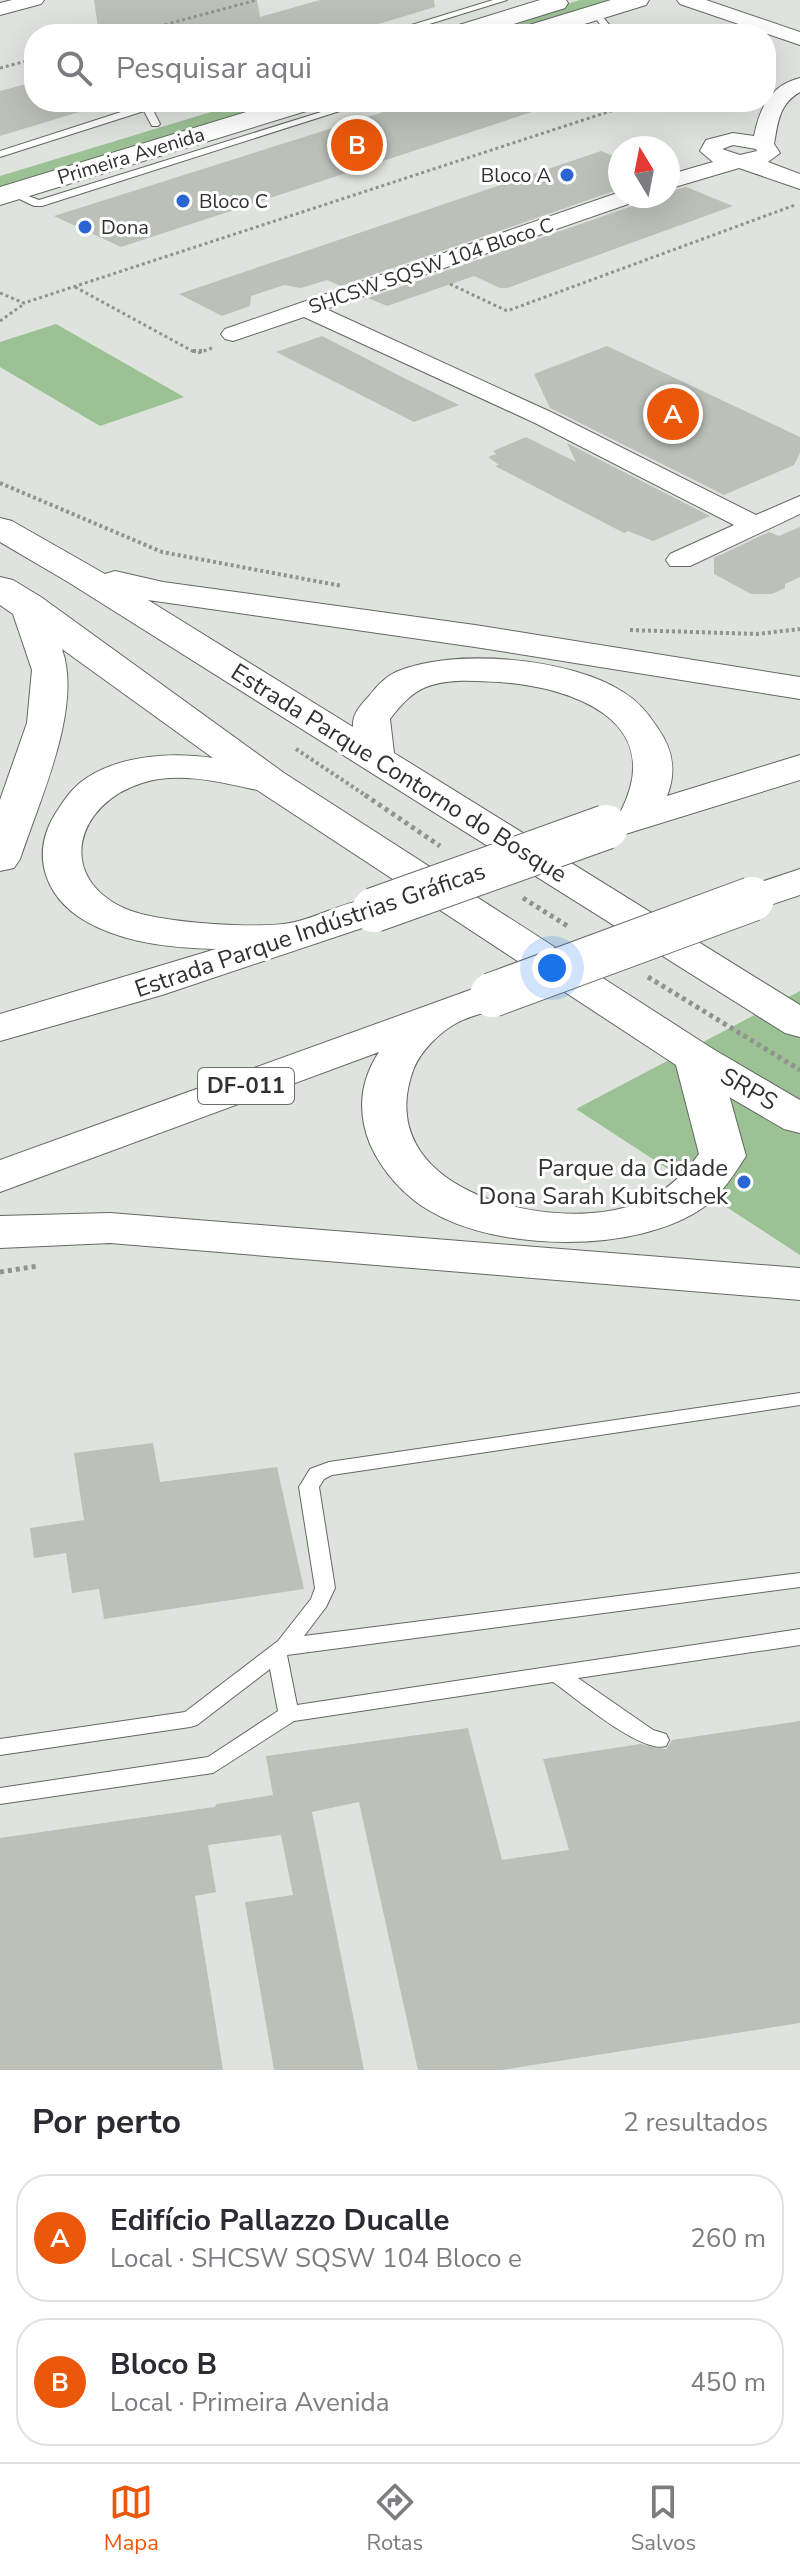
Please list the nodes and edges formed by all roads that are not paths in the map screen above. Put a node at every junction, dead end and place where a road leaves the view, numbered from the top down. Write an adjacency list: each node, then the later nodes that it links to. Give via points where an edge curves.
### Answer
1 (503, 0): 9 (lane)
2 (566, 0): 13 (main road)
3 (637, 0): 10 (main road)
4 (687, 0): 8 (street)
5 (717, 0): 8 (street)
6 (24, 1): 7 (street)
7 (0, 9)
8 (741, 13): 14 (street); 16 (street)
9 (423, 23): 11 (lane); 12 (lane)
10 (592, 23)
11 (420, 24)
12 (443, 24)
13 (488, 24)
14 (766, 24)
15 (776, 28): 17 (street)
16 (800, 28)
17 (800, 39)
18 (800, 73): 19 (street)
19 (780, 88)
20 (151, 112): 28 (lane)
21 (153, 112): 33 (main road, Primeira Avenida)
22 (275, 112): 26 (main road, Primeira Avenida)
23 (331, 112): 27 (lane)
24 (770, 112): 30 (street)
25 (743, 115): 29 (street)
26 (207, 133): 27 (lane); 33 (main road, Primeira Avenida)
27 (256, 135): 33 (lane, via 38,204)
28 (0, 154)
29 (713, 154): 30 (street); 30 (street, via 749,140); 31 (street)
30 (753, 155): 32 (street)
31 (680, 175)
32 (797, 181)
33 (4, 187)
34 (608, 203): 35 (street, SHCSW SQSW 104 Bloco C)
35 (308, 310): 36 (street, SHCSW SQSW 104 Bloco C); 38 (street, via 544,418)
36 (233, 334)
37 (800, 504): 38 (street)
38 (754, 524): 40 (street)
39 (0, 528): 41 (main road, Estrada Parque Contorno do Bosque)
40 (680, 560)
41 (81, 574): 43 (main road, via 163,593); 44 (main road, Estrada Parque Contorno do Bosque)
42 (14, 596): 46 (main road); 48 (main road, via 51,670 46,723)
43 (800, 688)
44 (375, 757): 47 (main road, via 371,718 411,679 441,670 481,669 572,685 619,705 648,746 654,777); 52 (main road, Estrada Parque Contorno do Bosque)
45 (800, 767): 47 (main road, Estrada Parque Indústrias Gráficas)
46 (270, 781): 50 (main road, via 186,765 110,781 91,793 65,826 60,859 74,892 127,925 169,933); 54 (main road)
47 (622, 823): 50 (main road, Estrada Parque Indústrias Gráficas, bridge)
48 (0, 859)
49 (800, 881): 51 (main road, DF-011, bridge)
50 (300, 936): 53 (main road, Estrada Parque Indústrias Gráficas)
51 (439, 1015): 54 (main road, via 406,1044 389,1077 385,1129 396,1154 446,1201 474,1213 526,1222 607,1226 642,1218 689,1196 723,1156); 56 (main road, DF-011)
52 (799, 1023)
53 (0, 1028)
54 (697, 1059): 55 (main road, SRPS)
55 (800, 1119)
56 (0, 1177)
57 (0, 1232): 58 (main road, via 110,1228)
58 (800, 1284)
59 (800, 1399): 62 (lane, via 317,1474 309,1487 325,1588)
60 (800, 1580): 62 (lane)
61 (800, 1637): 63 (lane)
62 (281, 1650): 64 (lane); 66 (lane, via 190,1719)
63 (558, 1675): 64 (lane); 65 (lane)
64 (289, 1714): 67 (lane, via 213,1765)
65 (659, 1740)
66 (0, 1747)
67 (0, 1796)

